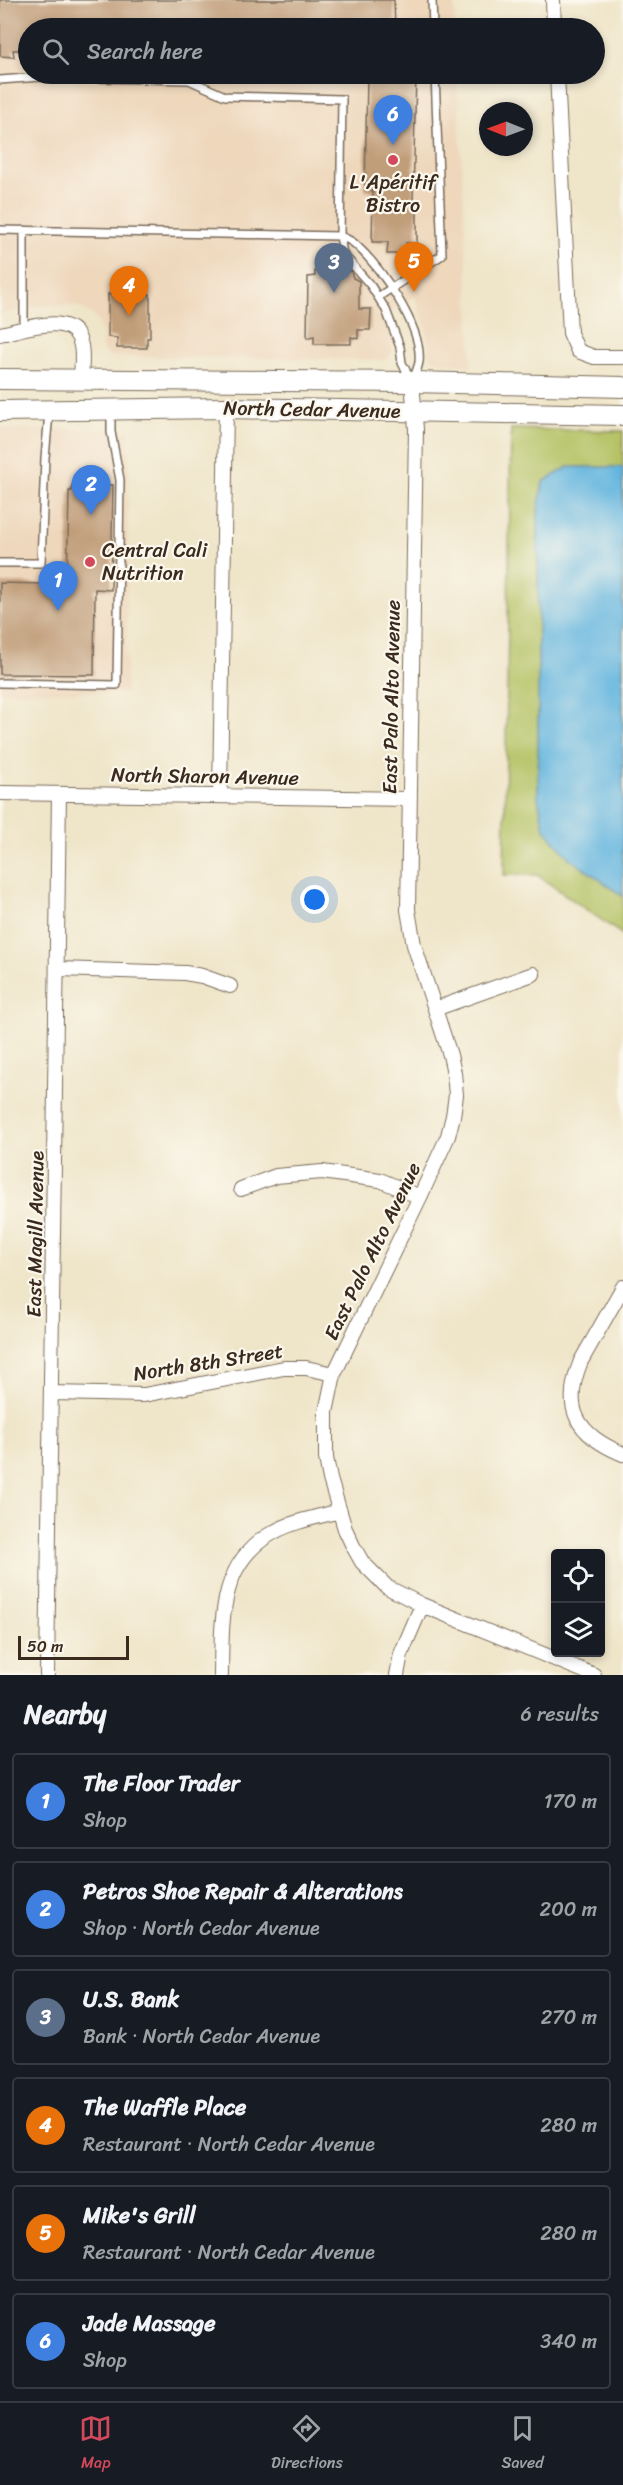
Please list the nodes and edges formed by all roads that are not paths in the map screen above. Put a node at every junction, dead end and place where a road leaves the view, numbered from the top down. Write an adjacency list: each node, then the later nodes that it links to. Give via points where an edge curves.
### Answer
1 (432, 0): 3 (lane)
2 (553, 0): 4 (street)
3 (433, 18)
4 (554, 18)
5 (18, 79): 6 (lane)
6 (0, 80)
7 (198, 84): 12 (lane, via 225,96 342,99)
8 (435, 84): 13 (lane, via 442,255)
9 (558, 84): 17 (street, via 570,333 578,351 594,357)
10 (0, 230): 11 (lane)
11 (24, 230): 12 (lane); 15 (lane)
12 (340, 236): 13 (lane, via 355,243); 14 (lane, via 343,254)
13 (391, 289): 14 (lane); 21 (lane, via 417,342 419,363)
14 (378, 297): 21 (lane, via 393,324 402,363)
15 (24, 330): 16 (street); 19 (street, via 54,324 73,329 81,347)
16 (0, 334)
17 (623, 357)
18 (0, 379): 19 (main road, North Cedar Avenue)
19 (81, 380): 20 (main road, North Cedar Avenue)
20 (231, 381): 21 (main road, North Cedar Avenue); 26 (main road, via 171,392 68,391 52,399)
21 (412, 382): 22 (main road, North Cedar Avenue); 27 (street, East Palo Alto Avenue)
22 (623, 387)
23 (226, 408): 24 (main road, North Cedar Avenue); 27 (main road, North Cedar Avenue); 33 (street)
24 (111, 410): 26 (main road, North Cedar Avenue); 30 (lane, via 120,480 117,685)
25 (0, 411): 26 (main road, North Cedar Avenue)
26 (49, 411): 29 (lane, via 42,563)
27 (414, 411): 28 (main road, North Cedar Avenue); 34 (street, East Palo Alto Avenue)
28 (623, 415)
29 (0, 563)
30 (0, 683)
31 (0, 793): 32 (street, North Sharon Avenue)
32 (59, 794): 33 (street, North Sharon Avenue); 35 (street, East Magill Avenue)
33 (220, 796): 34 (street, North Sharon Avenue)
34 (409, 799): 38 (street, East Palo Alto Avenue, via 410,927)
35 (58, 969): 37 (street, via 185,973); 43 (street, East Magill Avenue)
36 (533, 974): 38 (street)
37 (230, 986)
38 (435, 1009): 40 (street, East Palo Alto Avenue, via 450,1055 456,1095 448,1136)
39 (241, 1189): 40 (street, via 276,1176 322,1172 380,1180)
40 (420, 1197): 42 (street, East Palo Alto Avenue)
41 (623, 1287): 44 (street, via 575,1374 572,1398 587,1434)
42 (334, 1374): 43 (street, North 8th Street, via 284,1368 144,1395); 45 (street, East Palo Alto Avenue, via 326,1412 326,1458)
43 (52, 1393): 47 (street, East Magill Avenue)
44 (623, 1454)
45 (340, 1511): 46 (street, East Palo Alto Avenue, via 353,1546 374,1575 395,1592); 48 (street, via 275,1531 256,1543 240,1565 226,1590)
46 (422, 1605): 49 (street, via 401,1654); 50 (street, East Palo Alto Avenue)
47 (47, 1675)
48 (221, 1675)
49 (397, 1675)
50 (593, 1675)

